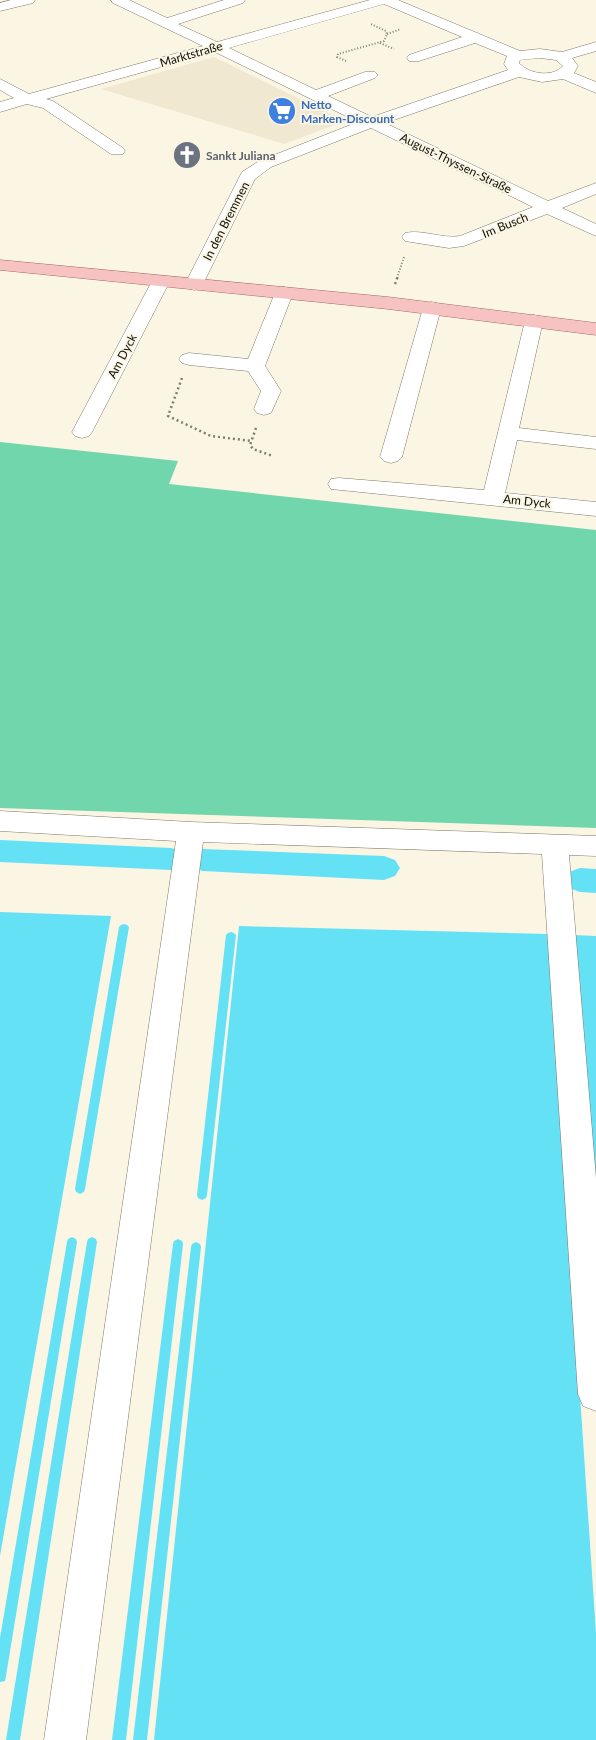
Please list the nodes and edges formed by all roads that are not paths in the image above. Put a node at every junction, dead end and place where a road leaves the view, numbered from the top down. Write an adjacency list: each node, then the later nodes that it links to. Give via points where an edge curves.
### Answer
1 (28, 0): 6 (street)
2 (118, 0): 7 (street, August-Thyssen-Straße)
3 (238, 0): 7 (street)
4 (381, 0): 10 (street, Marktstraße)
5 (386, 0): 8 (street)
6 (0, 7)
7 (166, 23): 10 (street, August-Thyssen-Straße)
8 (476, 38): 11 (street); 13 (street)
9 (596, 46): 12 (street)
10 (217, 47): 18 (street, August-Thyssen-Straße); 19 (street, Marktstraße)
11 (414, 58)
12 (562, 58): 13 (street, via 540,53); 14 (street, via 571,66)
13 (518, 64): 14 (street, via 542,77); 21 (street, In den Bremmen)
14 (563, 74): 17 (street)
15 (370, 75): 18 (street)
16 (0, 84): 19 (street)
17 (596, 88)
18 (315, 95): 21 (street, August-Thyssen-Straße)
19 (28, 100): 20 (street, Marktstraße); 22 (street, via 48,104)
20 (0, 107)
21 (373, 122): 24 (street, August-Thyssen-Straße); 29 (street, In den Bremmen, via 265,164 248,176)
22 (117, 152)
23 (596, 188): 24 (street, Im Busch)
24 (548, 208): 25 (street, August-Thyssen-Straße); 26 (street, Im Busch, via 464,241 433,242)
25 (596, 231)
26 (412, 237)
27 (0, 265): 28 (main road)
28 (161, 281): 29 (main road); 37 (street, Am Dyck)
29 (194, 284): 30 (main road)
30 (284, 293): 31 (main road); 35 (street)
31 (432, 308): 32 (main road); 40 (street)
32 (534, 321): 33 (main road); 38 (street, Am Dyck)
33 (596, 329)
34 (189, 359): 35 (street)
35 (254, 366): 36 (street, via 271,391)
36 (264, 409)
37 (82, 432)
38 (508, 434): 39 (street); 42 (street, Am Dyck)
39 (596, 443)
40 (391, 457)
41 (339, 484): 42 (street)
42 (493, 497): 43 (street, Am Dyck)
43 (596, 509)
44 (0, 821): 45 (street)
45 (191, 832): 46 (street); 49 (street)
46 (554, 845): 47 (street); 48 (street)
47 (596, 846)
48 (596, 1394)
49 (65, 1740)

